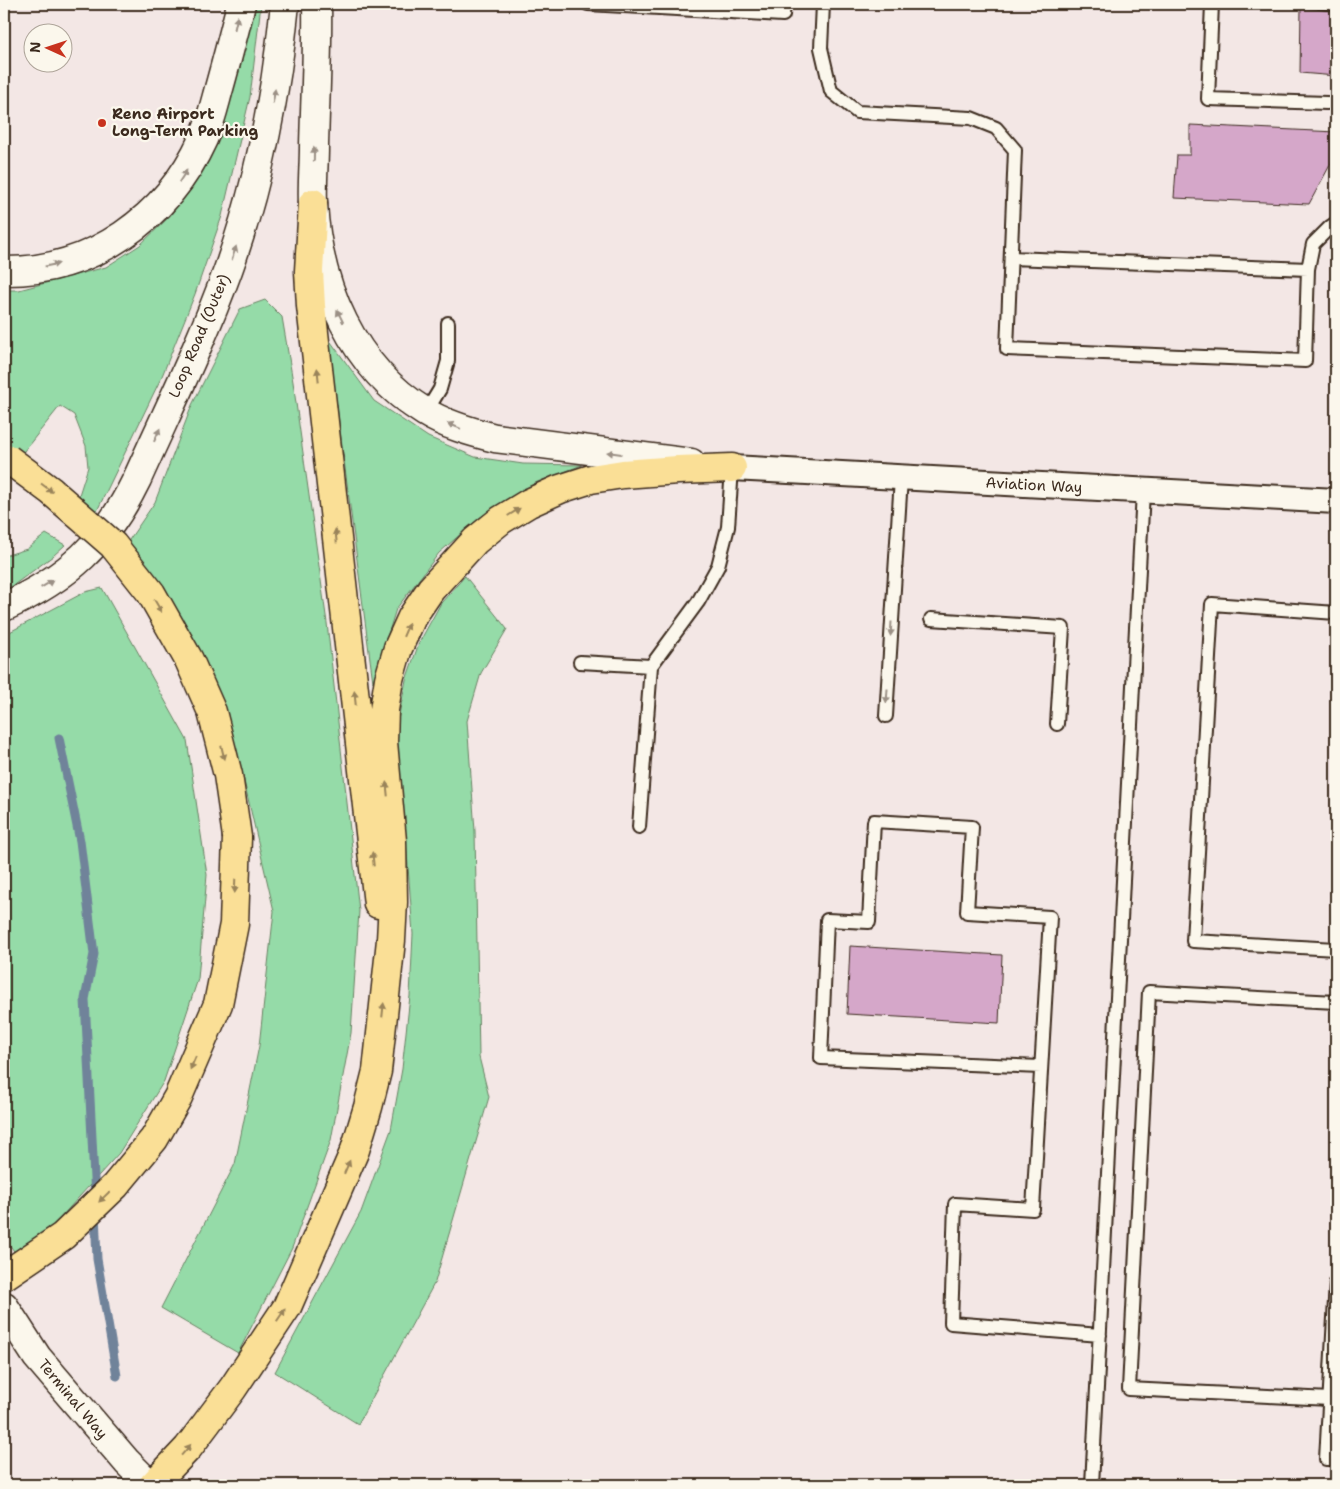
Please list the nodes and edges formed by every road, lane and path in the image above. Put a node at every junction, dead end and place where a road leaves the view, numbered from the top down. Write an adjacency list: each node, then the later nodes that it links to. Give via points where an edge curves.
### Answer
1 (240, 4): 13 (main road, one-way to 1, via 56,265 102,248 130,232 175,188 204,137 229,55)
2 (285, 4): 21 (main road, Loop Road (Outer), one-way to 2, via 51,582 77,563 112,524 137,479 208,321 245,220 271,113)
3 (317, 4): 9 (main road, one-way to 3)
4 (588, 4): 5 (lane, via 783,15)
5 (784, 4)
6 (823, 4): 11 (lane, via 821,48 831,91 857,112 971,118 996,128 1016,150)
7 (1212, 4): 8 (lane, via 1208,99)
8 (1327, 103)
9 (313, 203): 15 (main road, one-way to 9, via 390,386 369,364 343,323 321,265); 30 (highway, one-way to 9, via 311,306 309,271)
10 (1336, 223): 12 (lane, via 1313,244)
11 (1011, 258): 12 (lane); 12 (lane, via 1008,350 1305,361)
12 (1308, 269)
13 (4, 271)
14 (448, 323): 15 (lane, via 448,361 440,389)
15 (426, 412): 17 (main road, one-way to 15, via 495,438 466,431)
16 (6, 458): 33 (highway, one-way to 33, bridge, via 51,491 112,545 150,593 189,660 212,712 228,775 237,838 234,924 218,1004 178,1097 154,1139 115,1186 64,1236)
17 (732, 468): 18 (street, Aviation Way); 25 (lane, via 728,527 718,566 698,602); 30 (highway, one-way to 17, via 391,940 393,872 383,742 384,710 398,648 430,589 475,541 501,520 560,489 591,478 623,474)
18 (901, 478): 19 (street, Aviation Way); 26 (lane, one-way to 26)
19 (1143, 491): 20 (street, Aviation Way); 36 (lane)
20 (1336, 501)
21 (4, 607)
22 (1336, 613): 29 (lane, via 1212,604 1193,941)
23 (931, 619): 27 (lane, via 1063,628)
24 (580, 662): 25 (lane)
25 (651, 666): 28 (lane)
26 (886, 716)
27 (1056, 724)
28 (640, 827)
29 (1336, 949)
30 (386, 977): 39 (highway, one-way to 30, via 188,1448 287,1307 355,1150 368,1107 377,1071)
31 (1336, 1002): 37 (lane, via 1149,992 1129,1389)
32 (1041, 1067): 32 (lane, via 821,1058 827,920 869,922 874,821 972,827 967,912 1050,917); 36 (lane, via 1033,1209 955,1204 951,1322)
33 (4, 1276)
34 (1336, 1282): 37 (lane)
35 (4, 1306): 39 (main road, Terminal Way, via 37,1357 127,1462)
36 (1100, 1335): 40 (lane)
37 (1330, 1399): 38 (lane, via 1326,1459)
38 (1336, 1459)
39 (152, 1485)
40 (1092, 1485)

